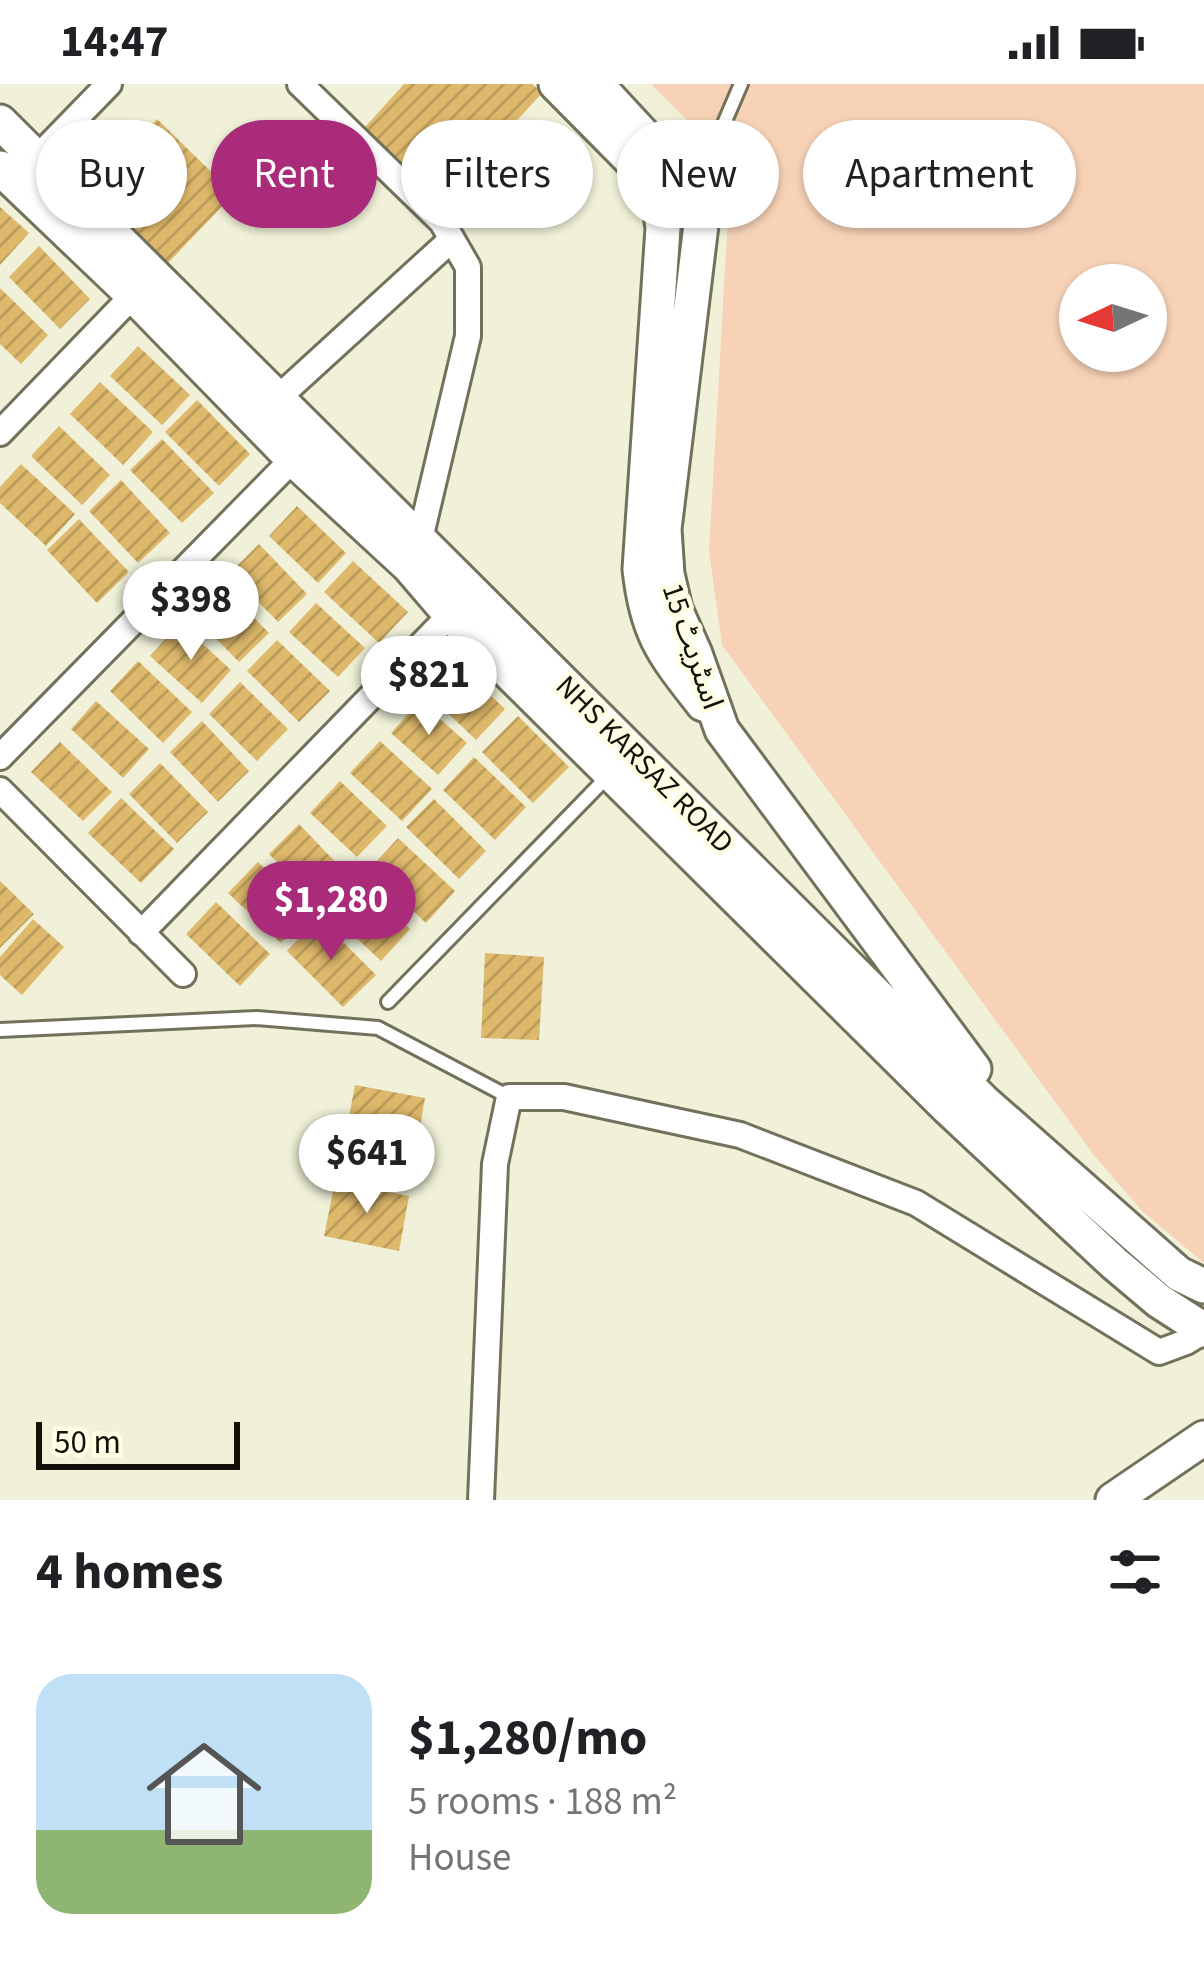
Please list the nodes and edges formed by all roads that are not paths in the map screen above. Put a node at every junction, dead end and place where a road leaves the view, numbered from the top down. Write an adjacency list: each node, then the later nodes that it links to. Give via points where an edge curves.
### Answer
1 (109, 84): 6 (street)
2 (300, 84): 16 (street)
3 (556, 84): 10 (street)
4 (596, 84): 7 (street)
5 (741, 84): 8 (lane)
6 (74, 120)
7 (630, 120)
8 (725, 120)
9 (0, 122): 11 (street, NHS KARSAZ ROAD)
10 (617, 146)
11 (36, 157)
12 (0, 168): 17 (street, NHS KARSAZ ROAD)
13 (96, 228): 17 (street, NHS KARSAZ ROAD)
14 (663, 228): 22 (street, via 643,599 652,633)
15 (701, 228): 22 (street, اسٹریٹ 15, via 664,529 675,609)
16 (452, 239): 18 (street); 20 (street, via 468,267 468,336)
17 (144, 285): 18 (street, NHS KARSAZ ROAD); 19 (street)
18 (287, 429): 20 (street, NHS KARSAZ ROAD); 21 (street, NHS KARSAZ ROAD, via 409,566); 23 (street)
19 (0, 433)
20 (420, 539): 21 (street, NHS KARSAZ ROAD)
21 (462, 603): 24 (street, NHS KARSAZ ROAD); 26 (street); 27 (street, NHS KARSAZ ROAD)
22 (722, 730): 32 (street, اسٹریٹ 15)
23 (0, 757)
24 (612, 772): 27 (street, NHS KARSAZ ROAD); 29 (lane)
25 (0, 790): 26 (street)
26 (142, 933): 28 (street)
27 (820, 959): 32 (street, NHS KARSAZ ROAD); 34 (street, NHS KARSAZ ROAD, via 946,1107 1159,1301)
28 (183, 974)
29 (388, 1002)
30 (0, 1030): 31 (lane, via 257,1018 377,1028)
31 (509, 1097): 34 (street, via 564,1097 740,1135 916,1204 1159,1352); 37 (street, via 495,1164)
32 (1033, 1147): 33 (street, NHS KARSAZ ROAD, via 1179,1274)
33 (1204, 1286)
34 (1204, 1331)
35 (1204, 1438): 36 (street)
36 (1157, 1486): 38 (street)
37 (481, 1500)
38 (1113, 1500)

